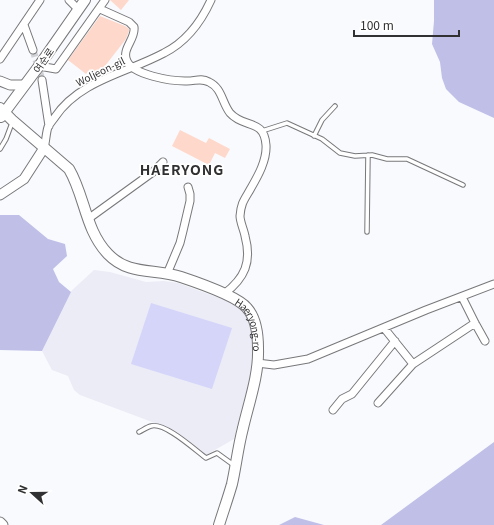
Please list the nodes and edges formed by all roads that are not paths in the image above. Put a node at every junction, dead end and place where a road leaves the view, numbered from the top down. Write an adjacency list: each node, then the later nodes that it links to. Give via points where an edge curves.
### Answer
1 (40, 0): 8 (street)
2 (69, 0): 7 (street)
3 (85, 0): 7 (main road, 여순로)
4 (105, 0): 6 (street)
5 (211, 0): 12 (street, Woljeon-gil, via 197,26 179,43)
6 (100, 9): 11 (street, via 56,69); 12 (street, via 134,27 134,34 125,56)
7 (78, 10): 11 (main road, 여순로)
8 (24, 25): 9 (street); 10 (street)
9 (33, 50)
10 (0, 59)
11 (39, 66): 15 (main road, 여순로)
12 (131, 68): 19 (street, Woljeon-gil, via 77,94 58,112); 20 (street, via 171,80 208,81 219,89 231,114)
13 (42, 80): 19 (street)
14 (0, 81): 15 (street, via 10,85)
15 (24, 85): 17 (main road, 여순로)
16 (335, 106): 21 (lane, via 322,120)
17 (1, 113): 18 (main road, Haeryong-ro)
18 (12, 120): 22 (main road, Haeryong-ro); 23 (lane)
19 (49, 126): 22 (street, Woljeon-gil)
20 (262, 131): 21 (lane, via 287,123); 33 (street, via 266,147 263,163 243,201 240,217 248,245 248,257 242,277)
21 (314, 136): 24 (lane, via 340,153)
22 (44, 148): 28 (street, Woljeon-gil, via 24,179); 29 (main road, Haeryong-ro, via 68,169 74,178)
23 (0, 149)
24 (368, 155): 26 (lane, via 387,159 407,159); 30 (lane)
25 (163, 162): 29 (street)
26 (463, 185)
27 (188, 187): 31 (street, via 190,200 183,231)
28 (0, 195)
29 (88, 219): 31 (main road, Haeryong-ro, via 98,242 116,261 134,269)
30 (367, 232)
31 (167, 274): 33 (main road, Haeryong-ro, via 182,277)
32 (494, 284): 34 (street)
33 (224, 294): 39 (main road, Haeryong-ro, via 242,303 252,316 258,335)
34 (462, 297): 35 (street); 36 (street)
35 (475, 323): 38 (street); 40 (street)
36 (384, 328): 37 (street); 39 (street, via 308,359 274,365)
37 (395, 341): 40 (street); 42 (street, via 352,394 342,399)
38 (485, 341)
39 (257, 363): 44 (main road, Haeryong-ro)
40 (413, 364): 41 (street)
41 (378, 403)
42 (333, 410)
43 (140, 432): 44 (lane, via 150,426 171,432 206,458 217,453)
44 (236, 466): 47 (main road, Haeryong-ro)
45 (0, 522): 46 (street)
46 (3, 525)
47 (219, 525)

